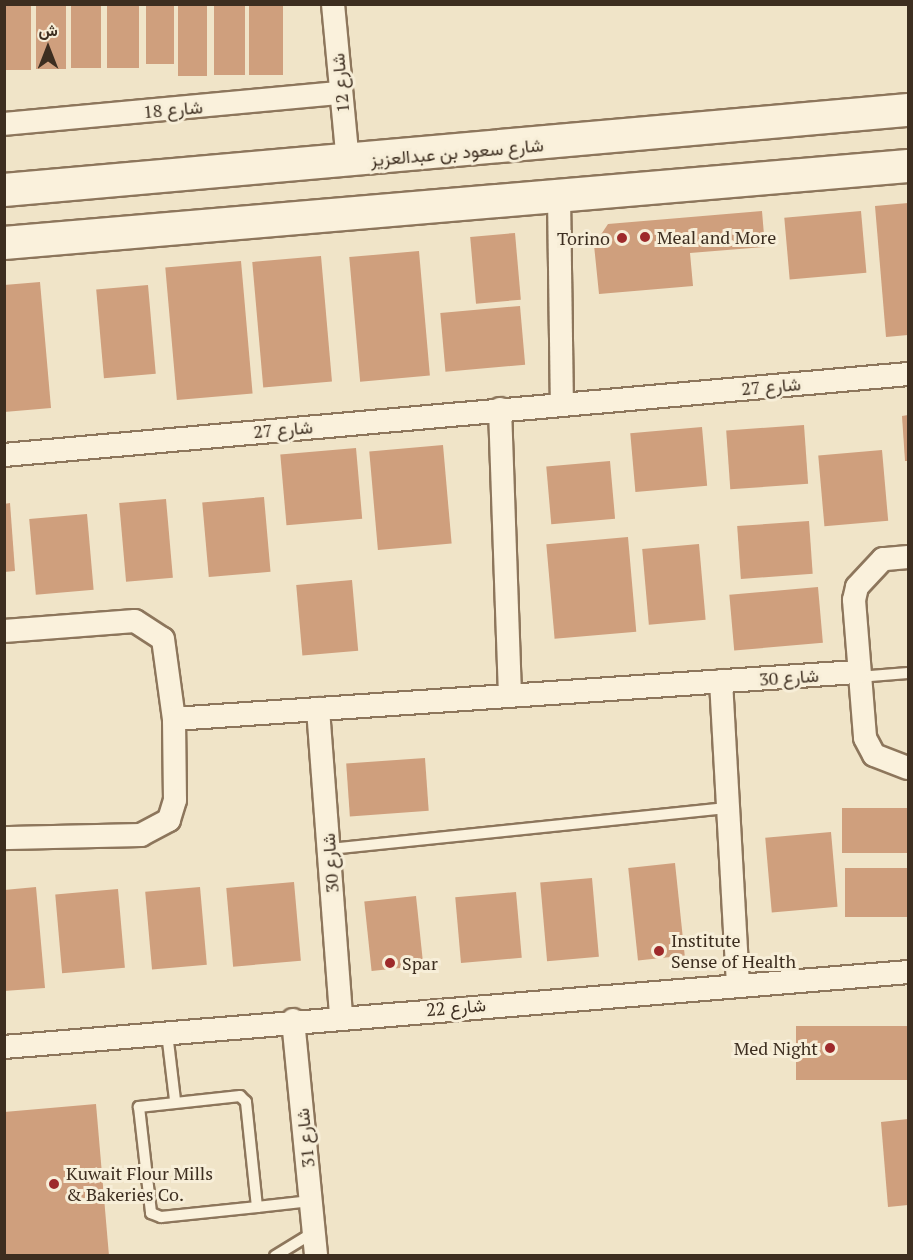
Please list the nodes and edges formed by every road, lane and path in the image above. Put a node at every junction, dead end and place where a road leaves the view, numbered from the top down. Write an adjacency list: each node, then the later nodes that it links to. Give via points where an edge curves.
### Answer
1 (333, 4): 2 (street, شارع 12)
2 (341, 93): 4 (street, شارع 18); 5 (street, شارع 12)
3 (909, 110): 5 (main road, شارع سعود بن عبدالعزيز)
4 (4, 124)
5 (348, 162): 7 (main road, شارع سعود بن عبدالعزيز)
6 (909, 166): 8 (main road)
7 (4, 190)
8 (559, 196): 9 (main road); 11 (street)
9 (4, 243)
10 (909, 374): 11 (street, شارع 27)
11 (562, 403): 12 (street, شارع 27)
12 (500, 409): 13 (street, شارع 27); 19 (street)
13 (4, 455)
14 (909, 557): 17 (street, via 883,559 857,586)
15 (4, 631): 21 (street, via 135,621 150,627 163,639)
16 (909, 673): 17 (lane)
17 (857, 674): 18 (street, شارع 30); 22 (street, via 865,738 874,755)
18 (721, 681): 19 (street, شارع 30); 23 (street)
19 (510, 696): 20 (street, شارع 30)
20 (318, 709): 21 (street, شارع 30); 25 (street, شارع 30)
21 (174, 719): 24 (street, via 175,800 169,820 154,831)
22 (909, 768)
23 (730, 807): 25 (lane); 27 (street)
24 (4, 838)
25 (330, 849): 28 (street, شارع 30)
26 (909, 972): 27 (street, شارع 22)
27 (738, 984): 28 (street, شارع 22)
28 (341, 1017): 29 (street, شارع 22)
29 (293, 1020): 30 (street, شارع 22); 33 (street, شارع 31)
30 (167, 1033): 31 (street, شارع 22); 32 (lane)
31 (4, 1047)
32 (175, 1100): 34 (lane, via 234,1094 246,1102); 34 (lane, via 142,1104 136,1111 151,1213 160,1217)
33 (311, 1201): 34 (lane); 35 (street, شارع 31)
34 (257, 1207)
35 (314, 1232): 36 (lane); 37 (street, شارع 31)
36 (275, 1256)
37 (316, 1256)

